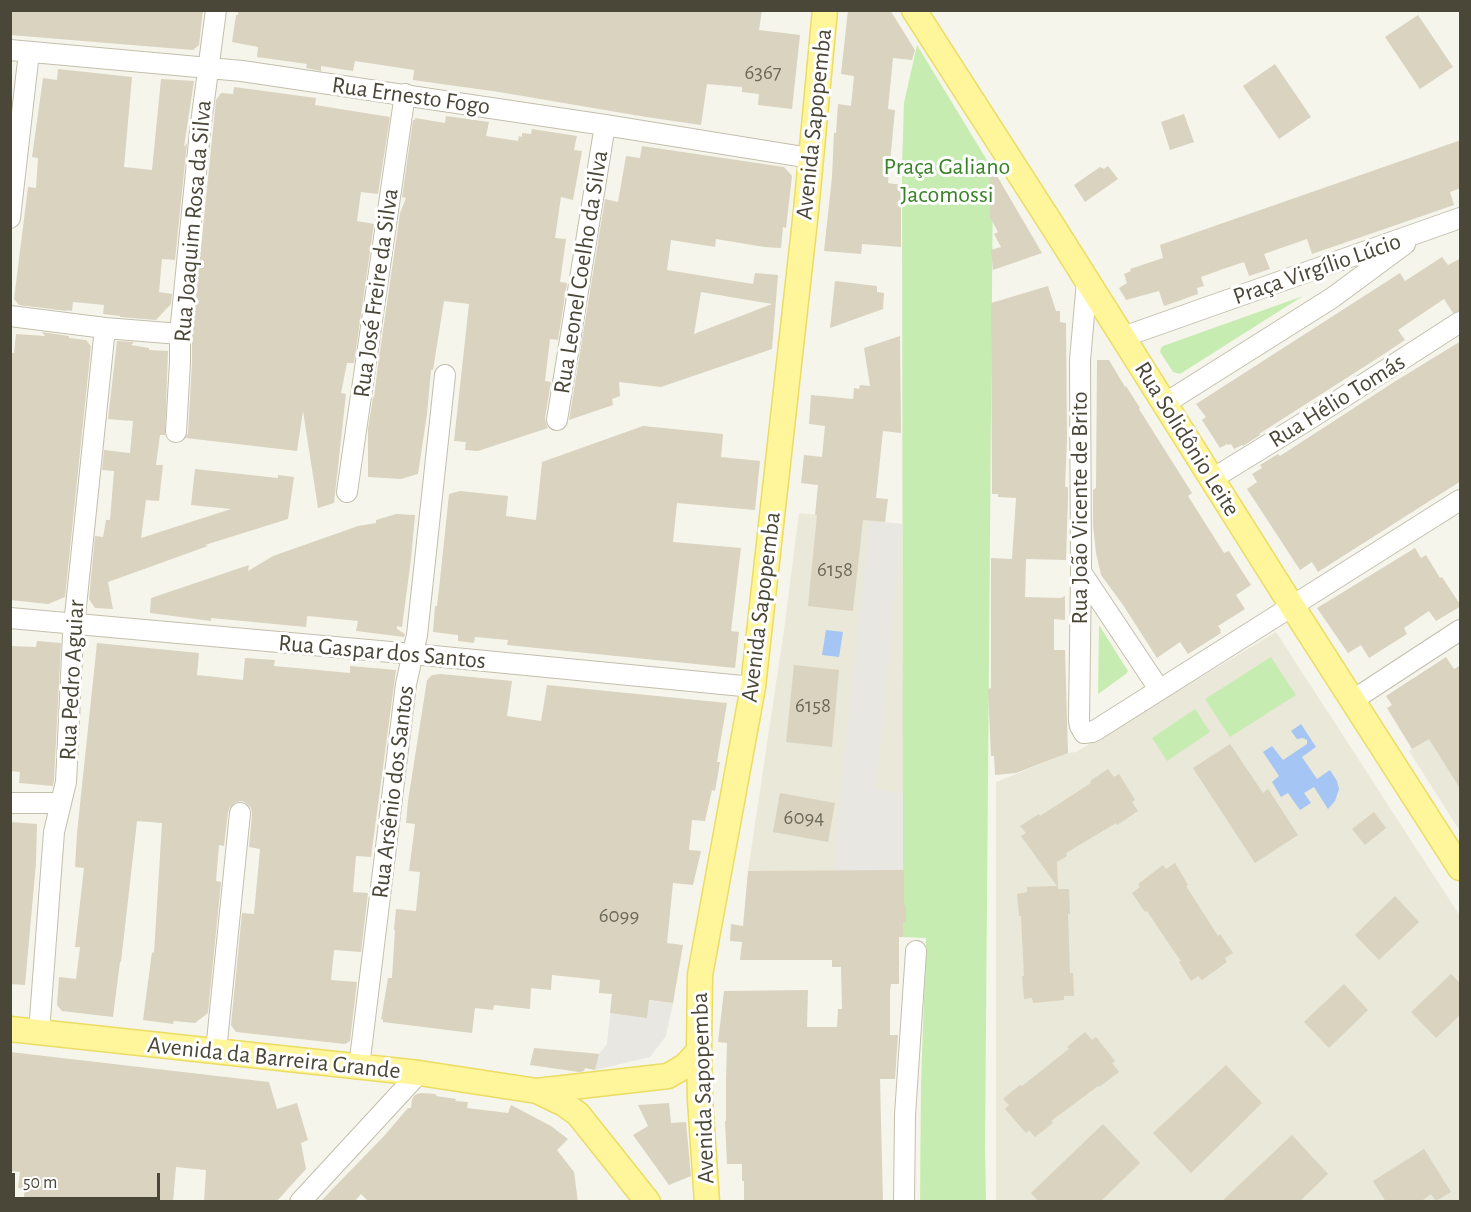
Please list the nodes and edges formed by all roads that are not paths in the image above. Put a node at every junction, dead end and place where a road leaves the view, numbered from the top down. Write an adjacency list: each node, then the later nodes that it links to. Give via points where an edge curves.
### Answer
1 (216, 10): 5 (street, Rua Joaquim Rosa da Silva)
2 (825, 10): 8 (main road, Avenida Sapopemba)
3 (914, 10): 12 (main road, Rua Solidônio Leite)
4 (20, 51): 5 (street, Rua Ernesto Fogo); 10 (street)
5 (208, 68): 6 (street, Rua Ernesto Fogo); 16 (street, Rua Joaquim Rosa da Silva)
6 (405, 94): 7 (street, Rua Ernesto Fogo); 23 (street, Rua José Freire da Silva)
7 (605, 125): 8 (street, Rua Ernesto Fogo); 20 (street, Rua Leonel Coelho da Silva)
8 (810, 158): 31 (main road, Avenida Sapopemba)
9 (1461, 218): 11 (street)
10 (10, 219)
11 (1422, 232): 17 (street, Praça Virgílio Lúcio); 19 (street, Praça Virgílio Lúcio, via 1332,298)
12 (1087, 281): 17 (main road, Rua Solidônio Leite); 25 (street, Rua João Vicente de Brito, via 1080,360)
13 (10, 316): 15 (street)
14 (1461, 322): 22 (street, Rua Hélio Tomás)
15 (105, 328): 16 (street); 28 (street, Rua Pedro Aguiar)
16 (180, 334): 21 (street, Rua Joaquim Rosa da Silva)
17 (1123, 337): 19 (main road, Rua Solidônio Leite)
18 (445, 375): 30 (street, Rua Arsênio dos Santos)
19 (1164, 404): 22 (main road, Rua Solidônio Leite)
20 (556, 420)
21 (176, 432)
22 (1212, 479): 26 (main road, Rua Solidônio Leite)
23 (347, 492)
24 (1461, 500): 26 (street)
25 (1081, 572): 32 (street); 32 (street, Rua João Vicente de Brito, via 1079,721 1084,733 1096,730)
26 (1292, 606): 32 (street); 33 (main road, Rua Solidônio Leite)
27 (10, 618): 28 (street, Rua Gaspar dos Santos)
28 (74, 624): 30 (street, Rua Gaspar dos Santos); 35 (street, Rua Pedro Aguiar, via 66,782)
29 (1461, 630): 33 (street)
30 (413, 654): 31 (street, Rua Gaspar dos Santos); 43 (street, Rua Arsênio dos Santos, via 406,684)
31 (753, 687): 42 (main road, Avenida Sapopemba, via 702,959)
32 (1159, 689)
33 (1353, 700): 37 (main road, Rua Solidônio Leite)
34 (10, 803): 35 (street)
35 (61, 803): 40 (street, Rua Pedro Aguiar, via 54,832)
36 (240, 813): 41 (street)
37 (1461, 868)
38 (916, 951): 53 (street, via 905,1116)
39 (10, 1029): 40 (main road, Avenida da Barreira Grande)
40 (39, 1032): 41 (main road, Avenida da Barreira Grande)
41 (216, 1051): 43 (main road, Avenida da Barreira Grande)
42 (699, 1051): 45 (main road, Avenida da Barreira Grande); 48 (main road, Avenida Sapopemba)
43 (359, 1067): 44 (main road, Avenida da Barreira Grande)
44 (419, 1073): 47 (main road, Avenida da Barreira Grande); 50 (street)
45 (668, 1076): 46 (main road, Avenida da Barreira Grande); 48 (main road)
46 (598, 1084): 47 (main road, Avenida da Barreira Grande); 49 (main road, via 586,1102)
47 (537, 1091): 49 (main road, Avenida da Barreira Grande, via 569,1106)
48 (700, 1101): 52 (main road, Avenida Sapopemba)
49 (588, 1125): 51 (main road, Avenida da Barreira Grande)
50 (300, 1202)
51 (648, 1202)
52 (707, 1202)
53 (904, 1202)

